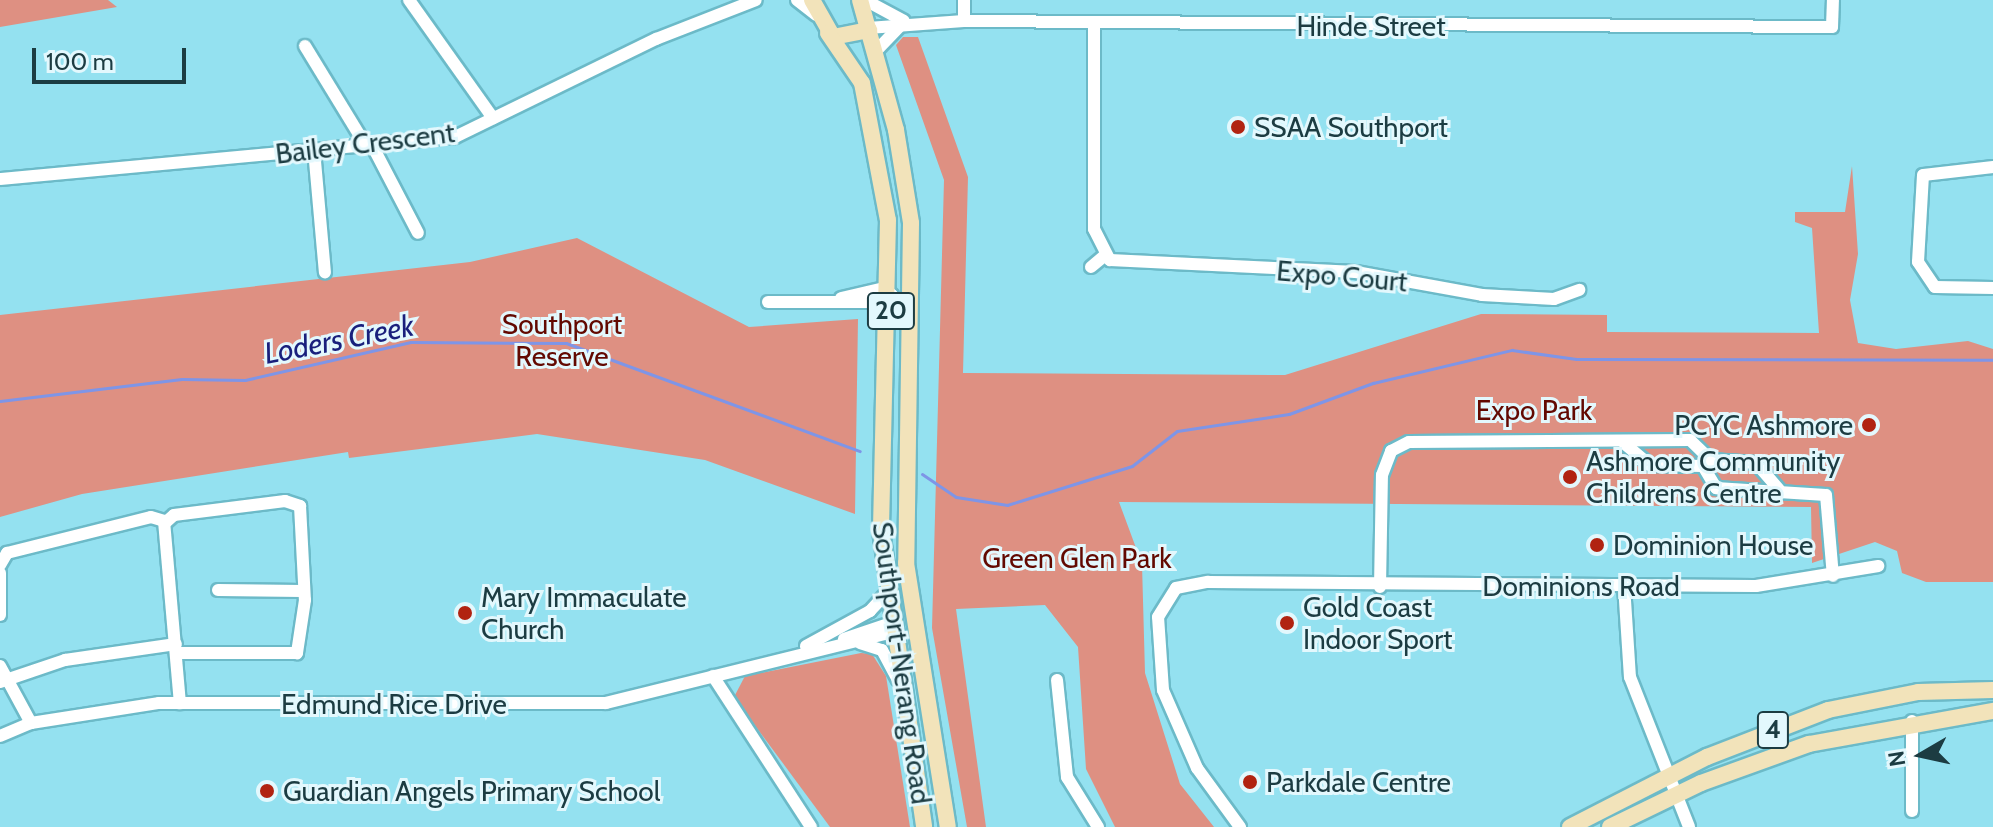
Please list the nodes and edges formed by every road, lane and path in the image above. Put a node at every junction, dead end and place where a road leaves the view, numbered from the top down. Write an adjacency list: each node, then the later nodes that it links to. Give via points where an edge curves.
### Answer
1 (409, 0): 16 (street)
2 (766, 0): 8 (street, Bailey Crescent)
3 (797, 0): 12 (street)
4 (812, 0): 12 (main road, 20)
5 (863, 0): 10 (street, Hinde Street); 13 (main road, 20)
6 (964, 0): 9 (street)
7 (1833, 0): 11 (street, Hinde Street, via 1832,27)
8 (754, 1): 16 (street, Bailey Crescent, via 656,39)
9 (964, 21): 10 (street, Hinde Street); 11 (street, Hinde Street)
10 (910, 22): 13 (street, Hinde Street); 15 (street, via 883,37)
11 (1094, 25): 22 (street, via 1094,229)
12 (825, 27): 13 (main road, via 847,39); 27 (main road, Southport-Nerang Road / 20, via 862,83 882,176)
13 (868, 29): 15 (main road, Southport-Nerang Road / 20)
14 (305, 46): 17 (street)
15 (874, 53): 28 (main road, Southport-Nerang Road / 20, via 906,180)
16 (493, 118): 17 (street, Bailey Crescent, via 455,137)
17 (369, 145): 18 (street, Bailey Crescent); 21 (street)
18 (314, 150): 20 (street, Bailey Crescent); 24 (street)
19 (1993, 167): 25 (street, via 1923,175 1918,262 1935,287)
20 (0, 179)
21 (418, 233)
22 (1104, 256): 23 (street); 26 (street, Expo Court, via 1125,264 1356,272 1482,295 1554,299)
23 (1091, 267)
24 (325, 273)
25 (1993, 288)
26 (1579, 290)
27 (892, 295): 28 (main road); 29 (street, via 884,288); 31 (street); 32 (main road, Southport-Nerang Road / 20)
28 (915, 296): 47 (main road, Southport-Nerang Road / 20, via 904,517)
29 (841, 298): 30 (street); 31 (street)
30 (768, 302)
31 (864, 302): 32 (street)
32 (890, 343): 45 (main road, Southport-Nerang Road / 20, via 881,531)
33 (1625, 444): 34 (street, via 1650,465); 34 (street, via 1690,440); 42 (street, via 1409,442 1391,451 1382,475)
34 (1707, 463): 35 (street, via 1756,463); 35 (street, via 1716,488)
35 (1779, 489): 40 (street, via 1826,495)
36 (165, 523): 37 (street, via 136,521 7,553); 44 (street, via 174,515 285,501 300,506); 50 (street)
37 (0, 565)
38 (1878, 566): 40 (street, Dominions Road)
39 (0, 573): 46 (street)
40 (1833, 576): 41 (street, Dominions Road, via 1756,586)
41 (1624, 585): 42 (street, Dominions Road); 63 (street, via 1627,664)
42 (1380, 587): 70 (street, Dominions Road, via 1187,584 1167,597 1158,617 1163,690 1197,768)
43 (218, 590): 44 (street)
44 (302, 591): 50 (street, via 297,653 272,658)
45 (887, 593): 48 (main road, Southport-Nerang Road / 20); 51 (street, Edmund Rice Drive, via 870,611)
46 (0, 615)
47 (913, 623): 48 (main road); 68 (main road, Southport-Nerang Road / 20)
48 (892, 628): 49 (street, Edmund Rice Drive); 56 (main road, Southport-Nerang Road / 20)
49 (842, 642): 51 (street, Edmund Rice Drive); 56 (street, via 882,650)
50 (176, 648): 55 (street, via 65,660); 58 (street)
51 (786, 657): 53 (street, Edmund Rice Drive)
52 (0, 666): 55 (street)
53 (713, 676): 58 (street, Edmund Rice Drive, via 606,703); 66 (street)
54 (1057, 680): 69 (street, via 1067,777)
55 (4, 681): 61 (street)
56 (902, 691): 67 (main road, Southport-Nerang Road / 20)
57 (1987, 691): 63 (main road, 4, via 1859,701)
58 (180, 703): 61 (street, Edmund Rice Drive, via 115,706)
59 (1993, 711): 60 (main road, 4)
60 (1912, 721): 64 (main road, 4, via 1809,744); 65 (street)
61 (31, 723): 62 (street, Edmund Rice Drive)
62 (0, 736)
63 (1669, 775): 64 (street); 71 (main road, 4)
64 (1677, 794): 72 (main road, 4); 73 (street)
65 (1912, 811)
66 (811, 827)
67 (924, 827)
68 (948, 827)
69 (1098, 827)
70 (1240, 827)
71 (1570, 827)
72 (1610, 827)
73 (1689, 827)

